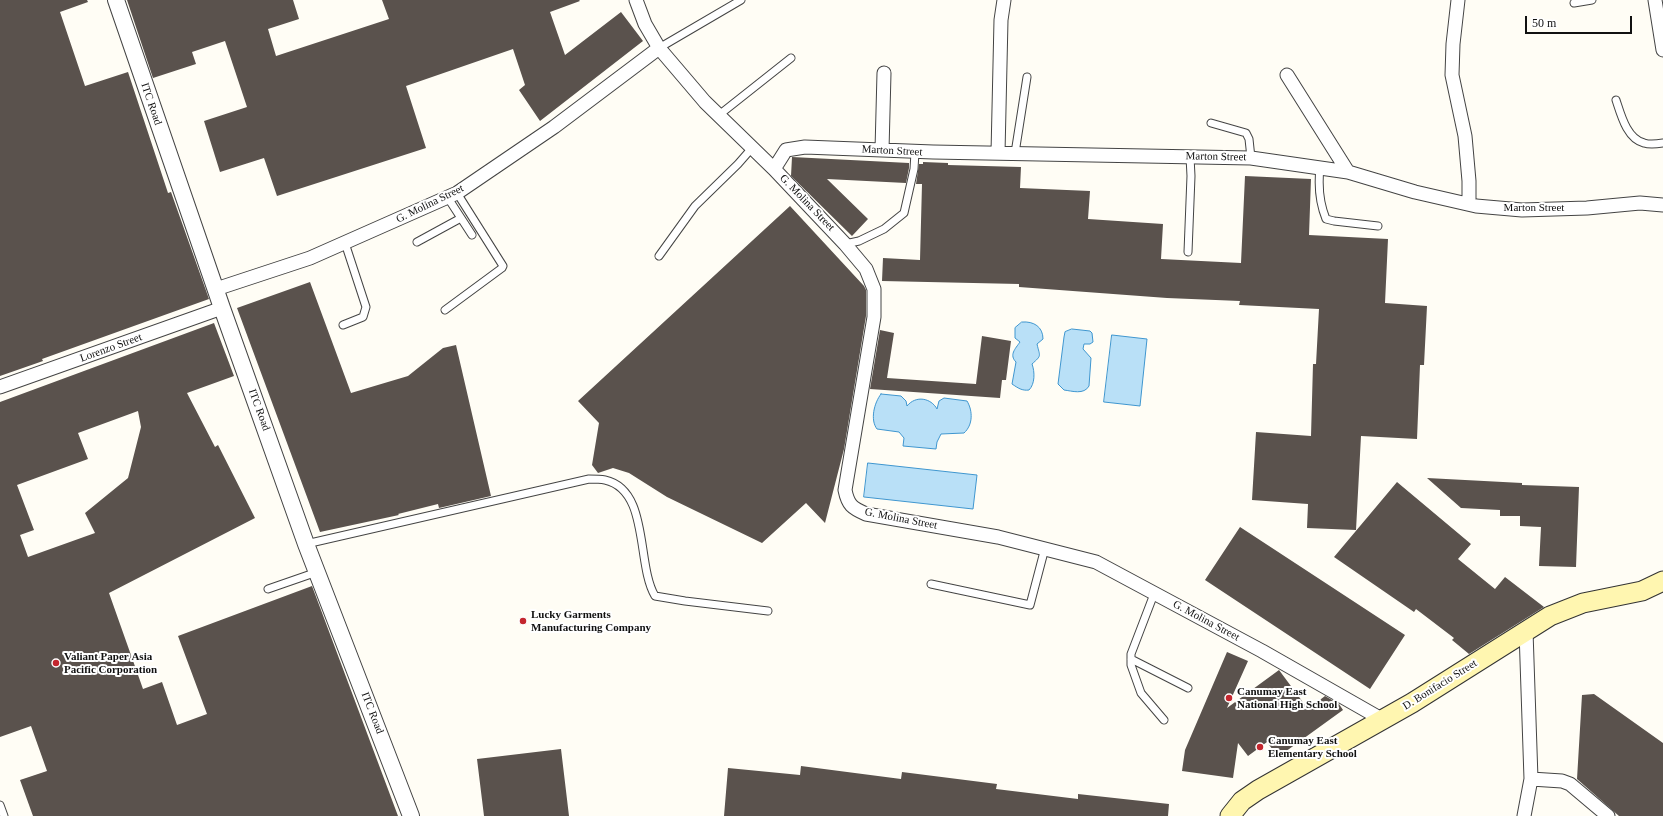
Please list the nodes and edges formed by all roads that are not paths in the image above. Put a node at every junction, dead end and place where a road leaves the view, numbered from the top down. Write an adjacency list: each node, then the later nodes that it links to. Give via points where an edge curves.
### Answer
1 (116, 0): 40 (street, ITC Road)
2 (636, 0): 9 (street, G. Molina Street, via 645,24)
3 (741, 0): 9 (lane)
4 (1004, 0): 22 (street, via 1001,20)
5 (1458, 0): 30 (street, via 1452,75 1465,136)
6 (1592, 0): 8 (lane)
7 (1656, 0): 10 (street)
8 (1574, 3)
9 (659, 48): 16 (street, G. Molina Street); 29 (street, G. Molina Street, via 554,127)
10 (1663, 50)
11 (791, 58): 16 (lane)
12 (884, 73): 20 (street)
13 (1287, 75): 28 (street)
14 (1026, 77): 23 (lane)
15 (1616, 100): 18 (lane, via 1623,122 1636,140 1644,144)
16 (718, 115): 19 (street, G. Molina Street)
17 (1211, 123): 25 (lane, via 1246,133 1250,139)
18 (1663, 143)
19 (752, 148): 27 (street, G. Molina Street); 39 (lane, via 695,206)
20 (882, 150): 21 (street, Marton Street); 27 (street, Marton Street, via 794,148 786,150)
21 (914, 152): 22 (street, Marton Street); 37 (lane, via 914,169 904,213 884,229 859,241)
22 (998, 152): 23 (street, Marton Street)
23 (1015, 153): 24 (street, Marton Street)
24 (1190, 156): 25 (street, Marton Street); 38 (lane)
25 (1251, 158): 26 (street, Marton Street)
26 (1320, 168): 28 (street, Marton Street); 33 (lane, via 1320,205 1326,219)
27 (774, 169): 37 (street, G. Molina Street)
28 (1348, 172): 30 (street, Marton Street, via 1415,192)
29 (452, 196): 32 (lane); 36 (street, G. Molina Street); 42 (lane, via 502,268)
30 (1469, 204): 31 (street, Marton Street, via 1522,210 1640,203)
31 (1663, 205)
32 (461, 218): 34 (lane); 35 (lane)
33 (1378, 226)
34 (472, 235)
35 (417, 242)
36 (345, 243): 40 (street, G. Molina Street, via 310,258); 43 (lane, via 366,307 363,316)
37 (845, 244): 46 (street, G. Molina Street, via 866,269 874,288 874,317 868,360 846,479 847,502 866,514 1019,538)
38 (1188, 252)
39 (659, 256)
40 (216, 289): 41 (street, ITC Road)
41 (222, 308): 44 (street, Lorenzo Street); 45 (street, ITC Road)
42 (445, 310)
43 (343, 325)
44 (0, 387)
45 (306, 544): 47 (street, ITC Road); 52 (lane, via 589,479 605,480 618,485 630,498 636,511 646,573 655,596)
46 (1045, 548): 49 (lane, via 1030,605); 51 (street, G. Molina Street, via 1096,562)
47 (317, 572): 50 (lane); 61 (street, ITC Road)
48 (1663, 581): 53 (main road, D. Bonifacio Street, via 1642,590 1570,607)
49 (931, 584)
50 (268, 589)
51 (1154, 594): 54 (lane); 57 (street, G. Molina Street, via 1262,651)
52 (768, 611)
53 (1526, 631): 57 (main road, D. Bonifacio Street); 58 (street)
54 (1131, 659): 55 (lane); 56 (lane, via 1141,693)
55 (1188, 688)
56 (1164, 720)
57 (1383, 720): 62 (main road, D. Bonifacio Street, via 1258,790 1242,801)
58 (1531, 778): 63 (street); 64 (street, via 1570,784)
59 (0, 805): 60 (lane)
60 (4, 816)
61 (411, 816)
62 (1232, 816)
63 (1524, 816)
64 (1608, 816)

